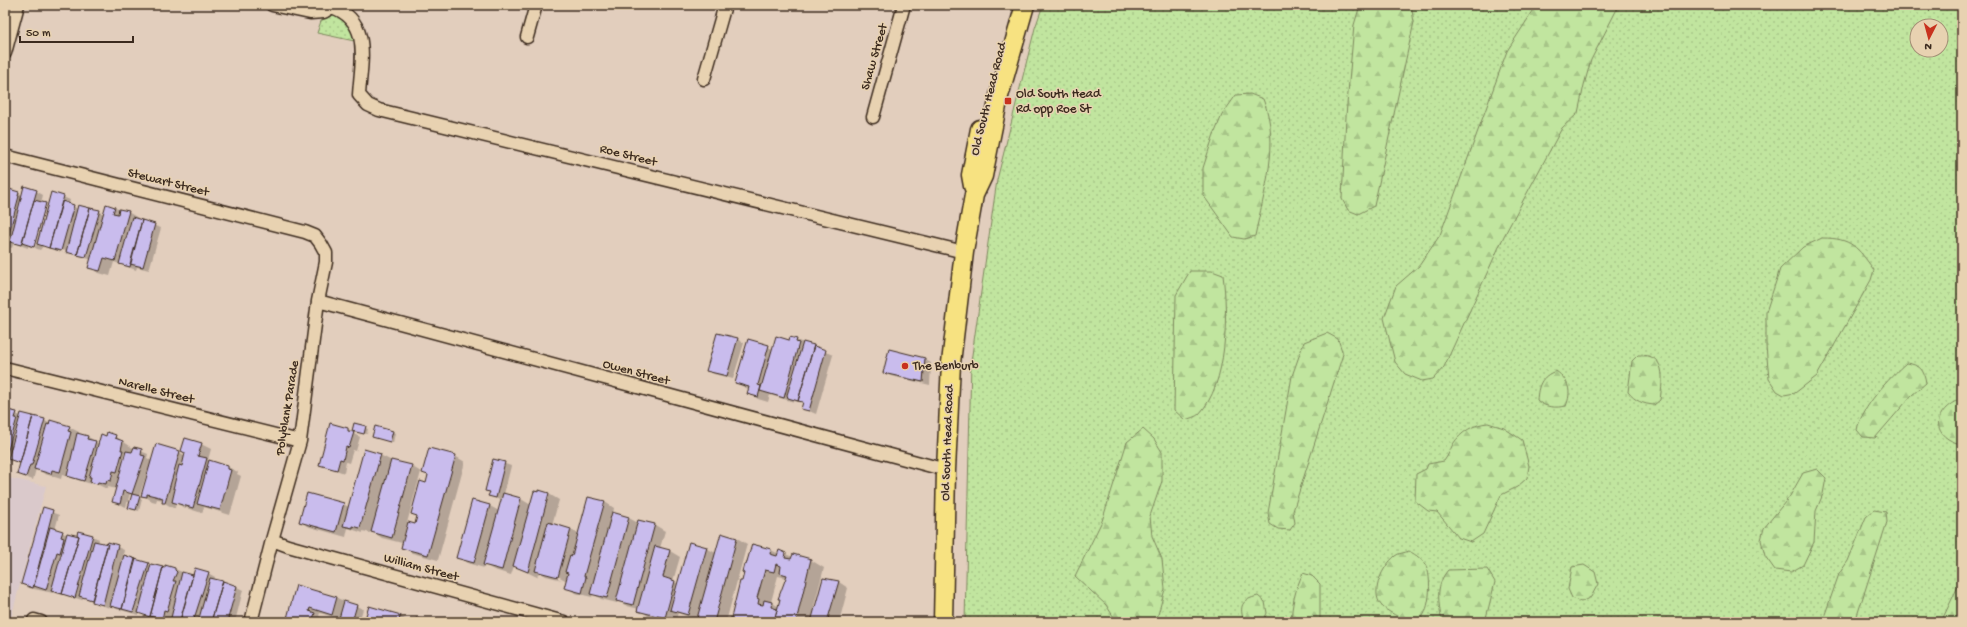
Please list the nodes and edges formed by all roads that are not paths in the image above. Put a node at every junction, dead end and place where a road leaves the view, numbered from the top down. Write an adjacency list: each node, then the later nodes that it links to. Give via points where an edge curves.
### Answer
1 (18, 5): 10 (street)
2 (272, 5): 8 (street, via 310,13 324,12)
3 (536, 5): 9 (street)
4 (725, 5): 11 (street)
5 (904, 5): 12 (street, Shaw Street)
6 (1013, 5): 14 (main road, Old South Head Road, via 974,154 971,175)
7 (1025, 5): 14 (main road, Old South Head Road, via 999,96 983,176)
8 (332, 6): 16 (street, Roe Street, via 341,10 357,25 361,48 359,95 368,105 379,110)
9 (527, 37)
10 (5, 53)
11 (704, 79)
12 (873, 117)
13 (5, 156): 15 (street, Stewart Street, via 305,232 315,236)
14 (974, 194): 16 (main road, Old South Head Road)
15 (321, 244): 17 (street, Polyblank Parade, via 326,253 326,262)
16 (964, 252): 20 (main road, Old South Head Road, via 951,363)
17 (318, 301): 19 (street, Polyblank Parade); 20 (street, Owen Street)
18 (5, 368): 19 (street, Narelle Street)
19 (300, 442): 21 (street, Polyblank Parade)
20 (946, 470): 24 (main road, Old South Head Road)
21 (272, 540): 22 (street, Polyblank Parade); 23 (street, William Street)
22 (251, 622)
23 (564, 622)
24 (943, 622)

